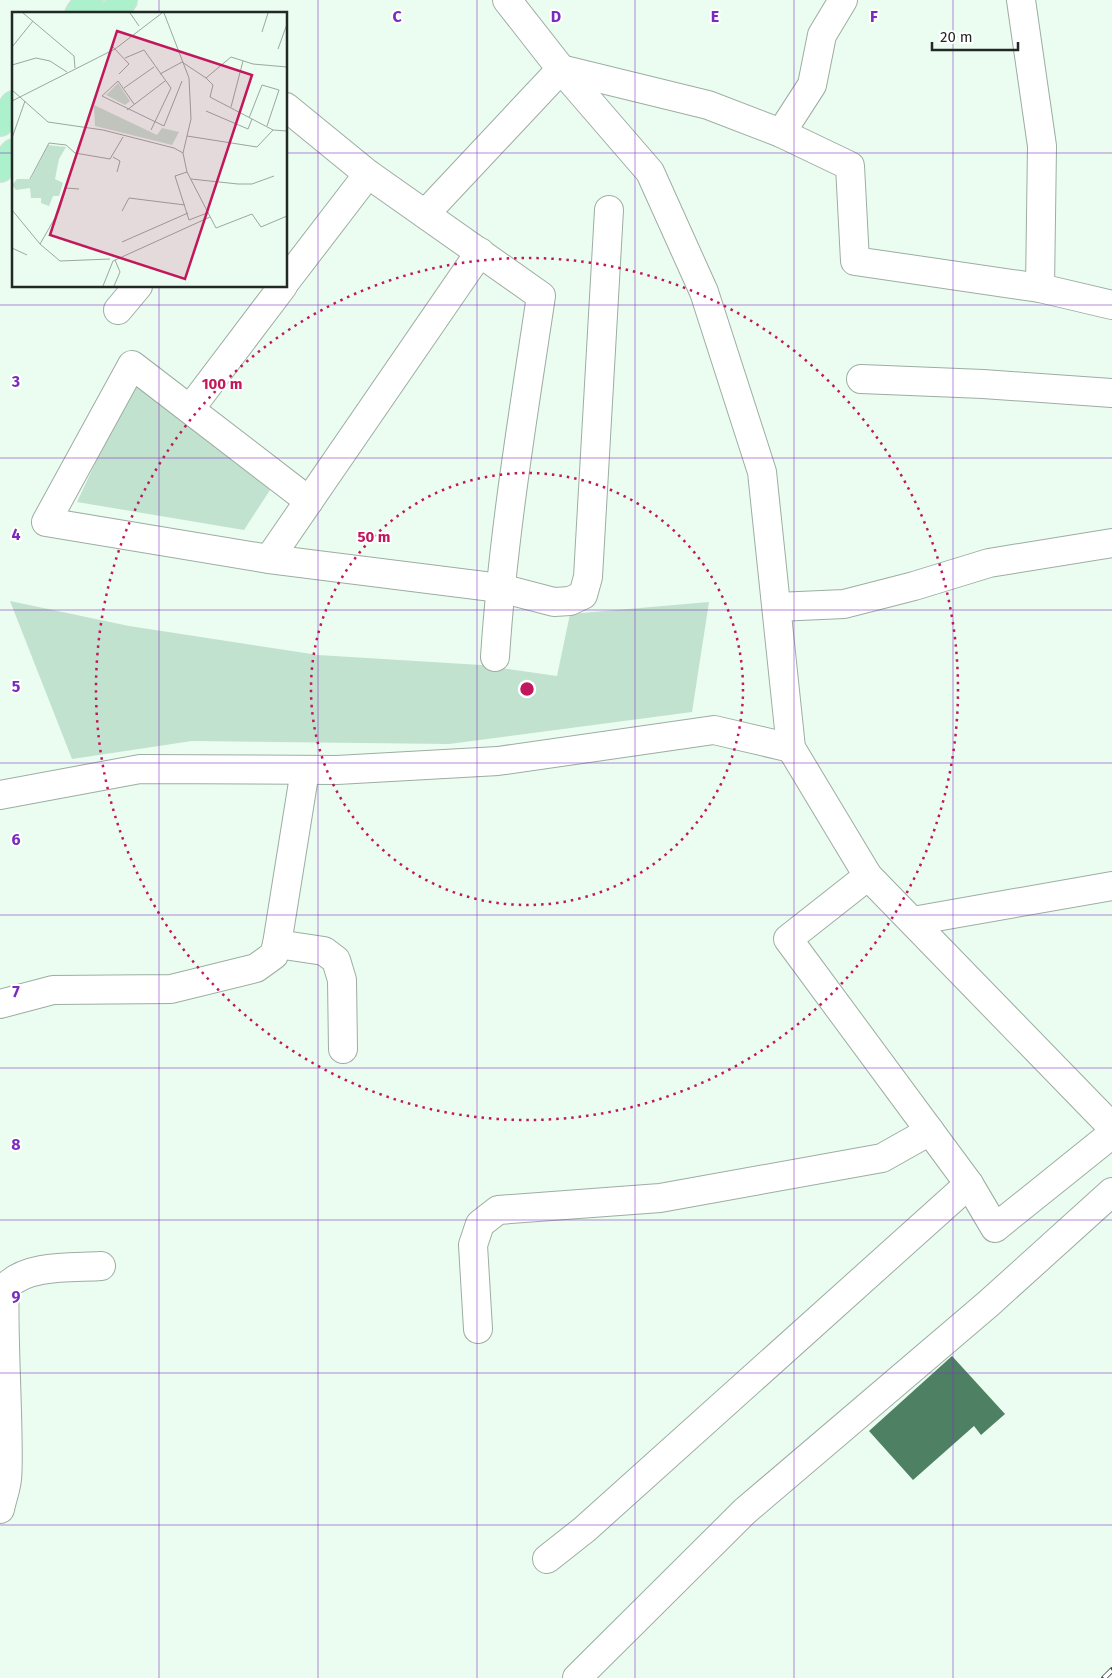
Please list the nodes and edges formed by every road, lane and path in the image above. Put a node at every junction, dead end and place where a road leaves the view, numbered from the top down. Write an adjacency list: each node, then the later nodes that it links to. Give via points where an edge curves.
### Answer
1 (89, 0): 6 (main road)
2 (123, 0): 7 (main road)
3 (507, 0): 8 (street)
4 (843, 0): 13 (street, via 822,35 812,85)
5 (1021, 0): 23 (street, via 1042,146)
6 (80, 12)
7 (114, 12)
8 (561, 69): 13 (street, via 708,105); 18 (street); 33 (street, via 650,172 704,292 762,472)
9 (12, 107): 11 (main road)
10 (288, 109): 16 (street)
11 (0, 123): 12 (street)
12 (12, 129)
13 (781, 133): 23 (street, via 850,166 855,261)
14 (12, 155): 15 (main road)
15 (0, 168)
16 (368, 174): 18 (street); 20 (street)
17 (609, 210): 32 (street, via 588,577 583,595 570,601 554,602)
18 (425, 214): 19 (street)
19 (480, 252): 29 (street); 32 (street, via 541,296)
20 (288, 278)
21 (136, 288): 25 (street)
22 (281, 288): 28 (street)
23 (1040, 288): 24 (street)
24 (1112, 305)
25 (118, 310)
26 (861, 379): 27 (street)
27 (1112, 393)
28 (190, 409): 29 (street); 31 (street, via 132,365 46,522)
29 (309, 501): 31 (street)
30 (1112, 544): 33 (street, via 989,564 844,604)
31 (269, 559): 32 (street)
32 (500, 588): 34 (street)
33 (777, 607): 35 (street)
34 (496, 656)
35 (791, 748): 36 (street, via 714,730 498,761); 38 (street)
36 (305, 770): 37 (street, via 140,769); 41 (street)
37 (0, 795)
38 (868, 876): 40 (street); 45 (street, via 788,939)
39 (1112, 886): 40 (street)
40 (913, 921): 44 (street)
41 (277, 944): 42 (street, via 274,955 256,968 171,989 53,990); 43 (street, via 324,951 336,960 342,980)
42 (0, 1004)
43 (343, 1048)
44 (1112, 1127)
45 (930, 1131): 47 (street); 50 (street, via 882,1158 660,1198 498,1210 480,1224 473,1245)
46 (1112, 1134): 47 (street, via 995,1228)
47 (969, 1184): 52 (street)
48 (1112, 1192): 53 (street, via 988,1304 745,1511)
49 (101, 1266): 51 (street, via 36,1270 16,1278 4,1288 1,1309 7,1478)
50 (478, 1329)
51 (0, 1509)
52 (547, 1560)
53 (577, 1678)

